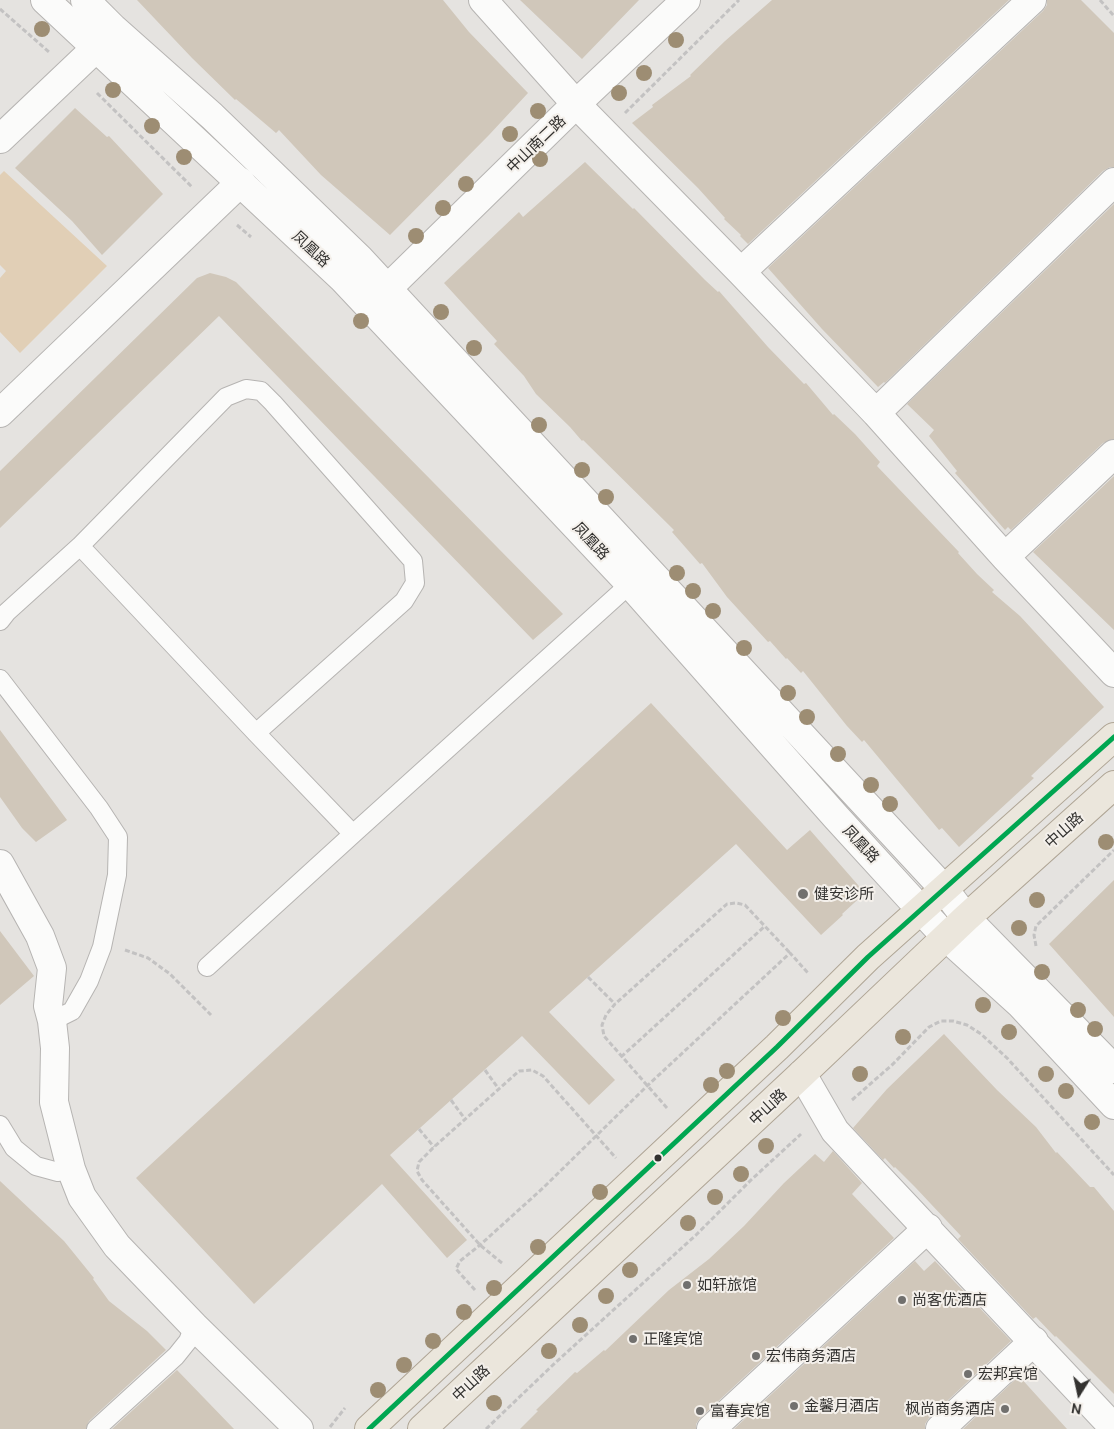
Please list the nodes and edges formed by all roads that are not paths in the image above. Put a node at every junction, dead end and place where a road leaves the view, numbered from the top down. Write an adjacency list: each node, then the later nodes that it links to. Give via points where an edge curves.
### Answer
1 (45, 0): 6 (street, 凤凰路)
2 (85, 0): 12 (street, 凤凰路, via 212,116)
3 (482, 0): 7 (street)
4 (686, 0): 7 (street, 中山南二路)
5 (1032, 0): 11 (street)
6 (97, 47): 8 (street); 9 (street, 凤凰路)
7 (576, 104): 11 (street); 12 (street, 中山南二路)
8 (0, 140)
9 (241, 182): 13 (street); 18 (street, 凤凰路, via 342,278)
10 (1114, 182): 14 (street)
11 (741, 272): 14 (street)
12 (387, 289): 27 (street, 凤凰路)
13 (0, 413)
14 (876, 414): 17 (street)
15 (1114, 454): 17 (street)
16 (80, 546): 19 (lane); 22 (lane); 22 (lane, via 226,397 246,389 261,391 273,403 413,561 415,583 404,600)
17 (1005, 557): 20 (street)
18 (630, 584): 25 (lane); 28 (street, 凤凰路)
19 (0, 621)
20 (1114, 673)
21 (0, 679): 32 (lane, via 100,808 118,837 117,875 102,947 72,1011)
22 (256, 733): 25 (lane)
23 (1114, 737): 27 (main road)
24 (1114, 785): 29 (main road, 中山路)
25 (353, 834): 31 (lane)
26 (0, 864): 32 (street, via 40,936 52,968 48,1006)
27 (944, 888): 28 (main road); 29 (street, 凤凰路)
28 (921, 910): 30 (street, 凤凰路); 44 (main road)
29 (966, 918): 30 (main road, 中山路); 33 (street, 凤凰路)
30 (946, 937): 34 (main road, 中山路); 35 (street, 凤凰路, via 1021,1005)
31 (207, 967)
32 (52, 1021): 37 (street, via 54,1102)
33 (1114, 1069)
34 (802, 1074): 38 (street, via 835,1131); 45 (main road, 中山路)
35 (1114, 1104)
36 (0, 1126): 37 (lane, via 14,1148 36,1166 58,1172)
37 (71, 1169): 39 (street, via 82,1197 117,1246)
38 (928, 1228): 40 (street); 46 (street)
39 (194, 1326): 42 (lane, via 188,1341 176,1356); 43 (street)
40 (1034, 1341): 41 (street); 47 (street)
41 (1114, 1428)
42 (96, 1429)
43 (299, 1429)
44 (368, 1429)
45 (422, 1429)
46 (711, 1429)
47 (940, 1429)

